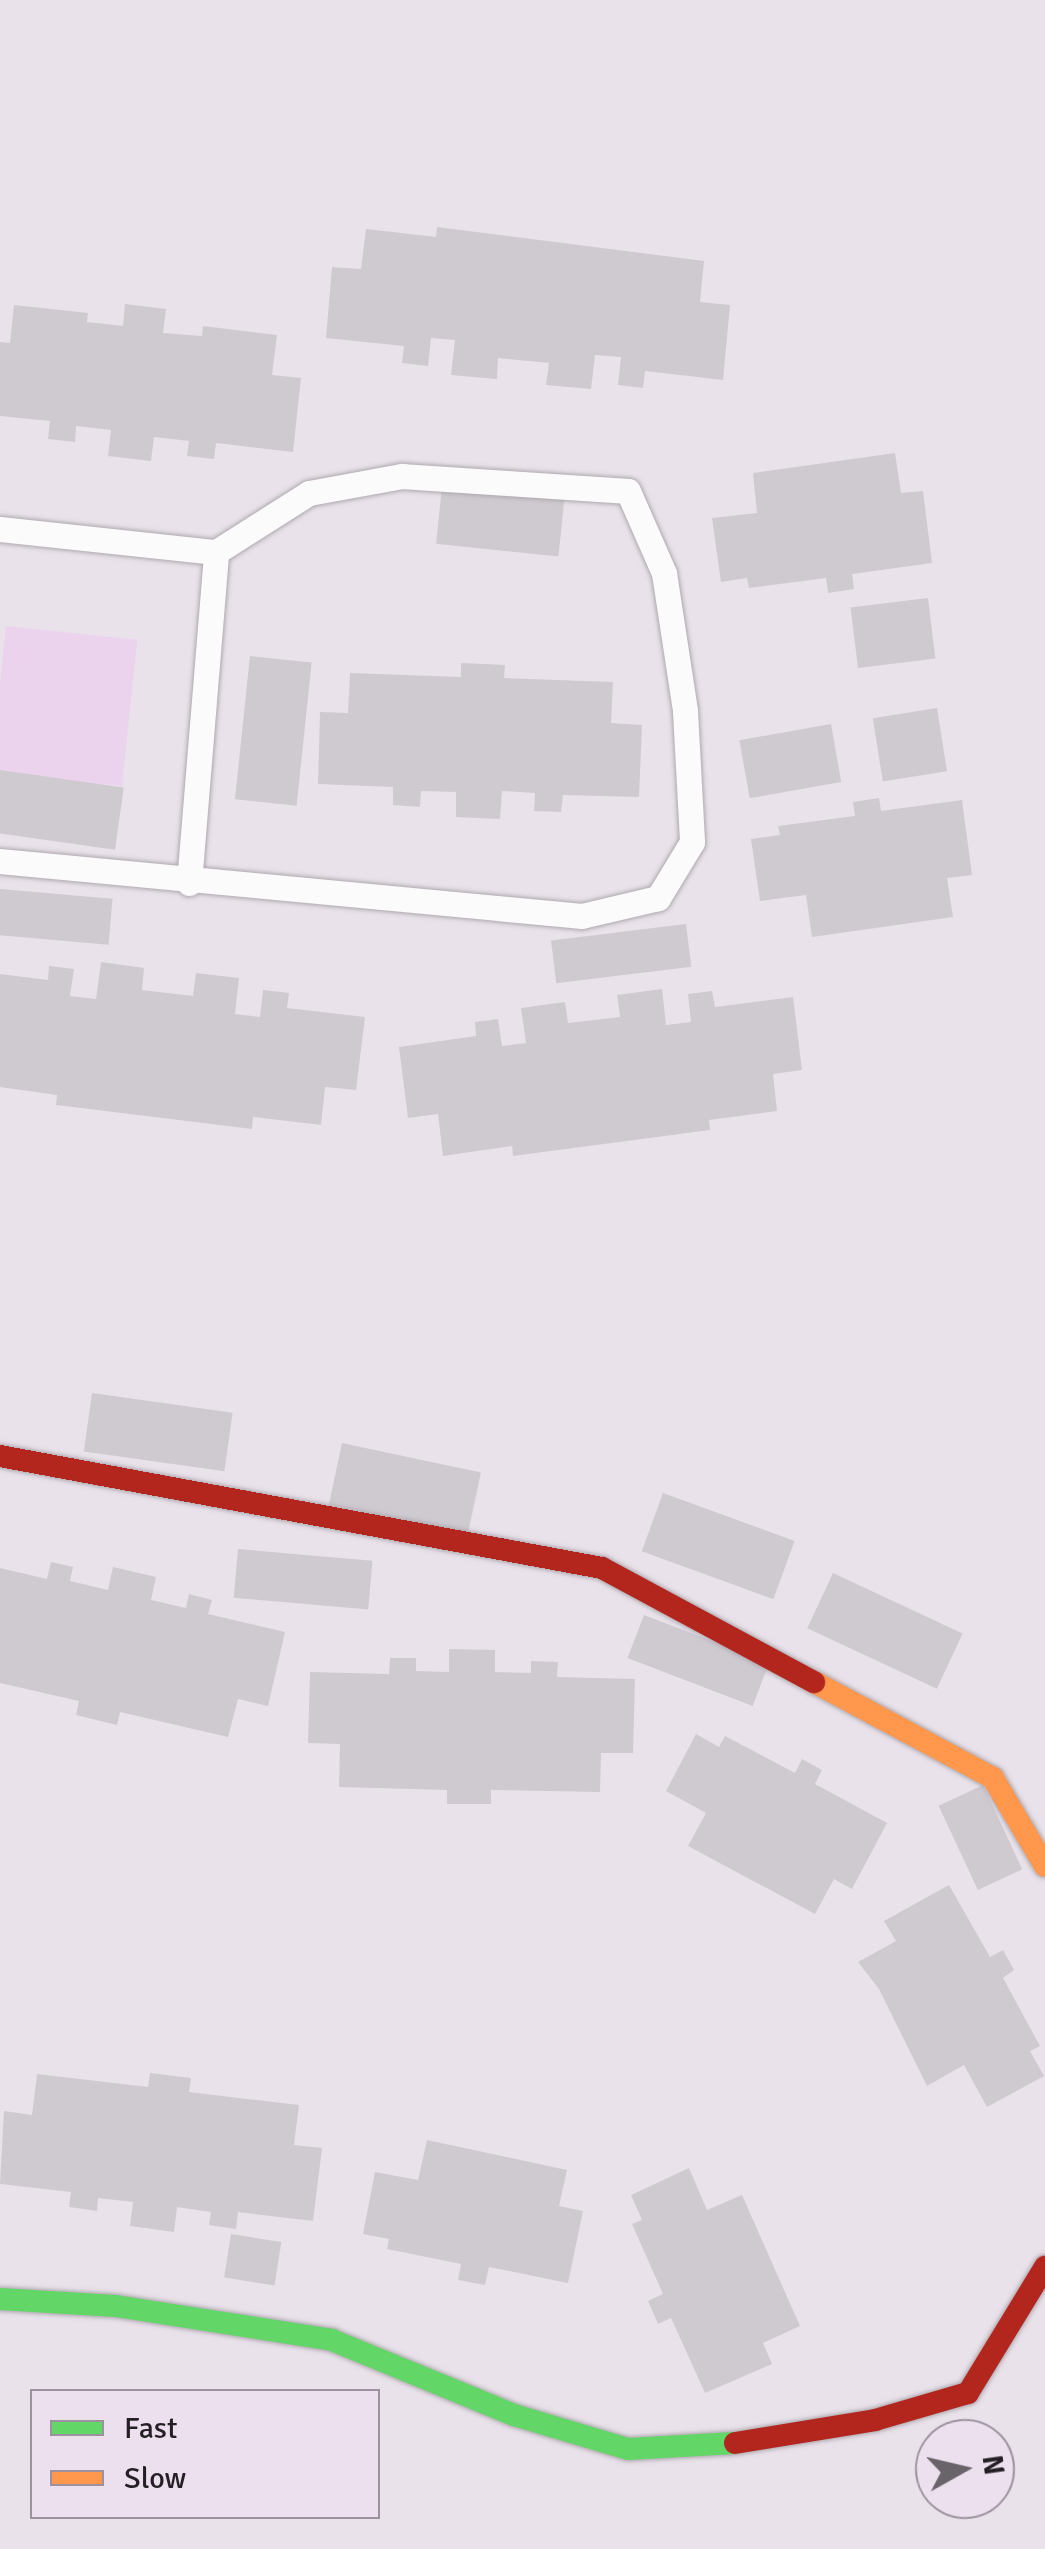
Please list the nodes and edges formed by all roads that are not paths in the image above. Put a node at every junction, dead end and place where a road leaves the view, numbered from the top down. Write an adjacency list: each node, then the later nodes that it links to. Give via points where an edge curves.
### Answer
1 (0, 530): 2 (lane)
2 (216, 552): 4 (lane); 4 (lane, via 309,494 402,476 628,491 664,573 685,710 692,842 658,898 582,916)
3 (0, 861): 4 (lane)
4 (189, 883)
5 (0, 1456): 6 (street, via 602,1568 993,1778)
6 (1045, 1866)
7 (1045, 2268): 8 (street, via 968,2393 744,2442 628,2450 514,2415 332,2340 116,2306)
8 (0, 2300)

